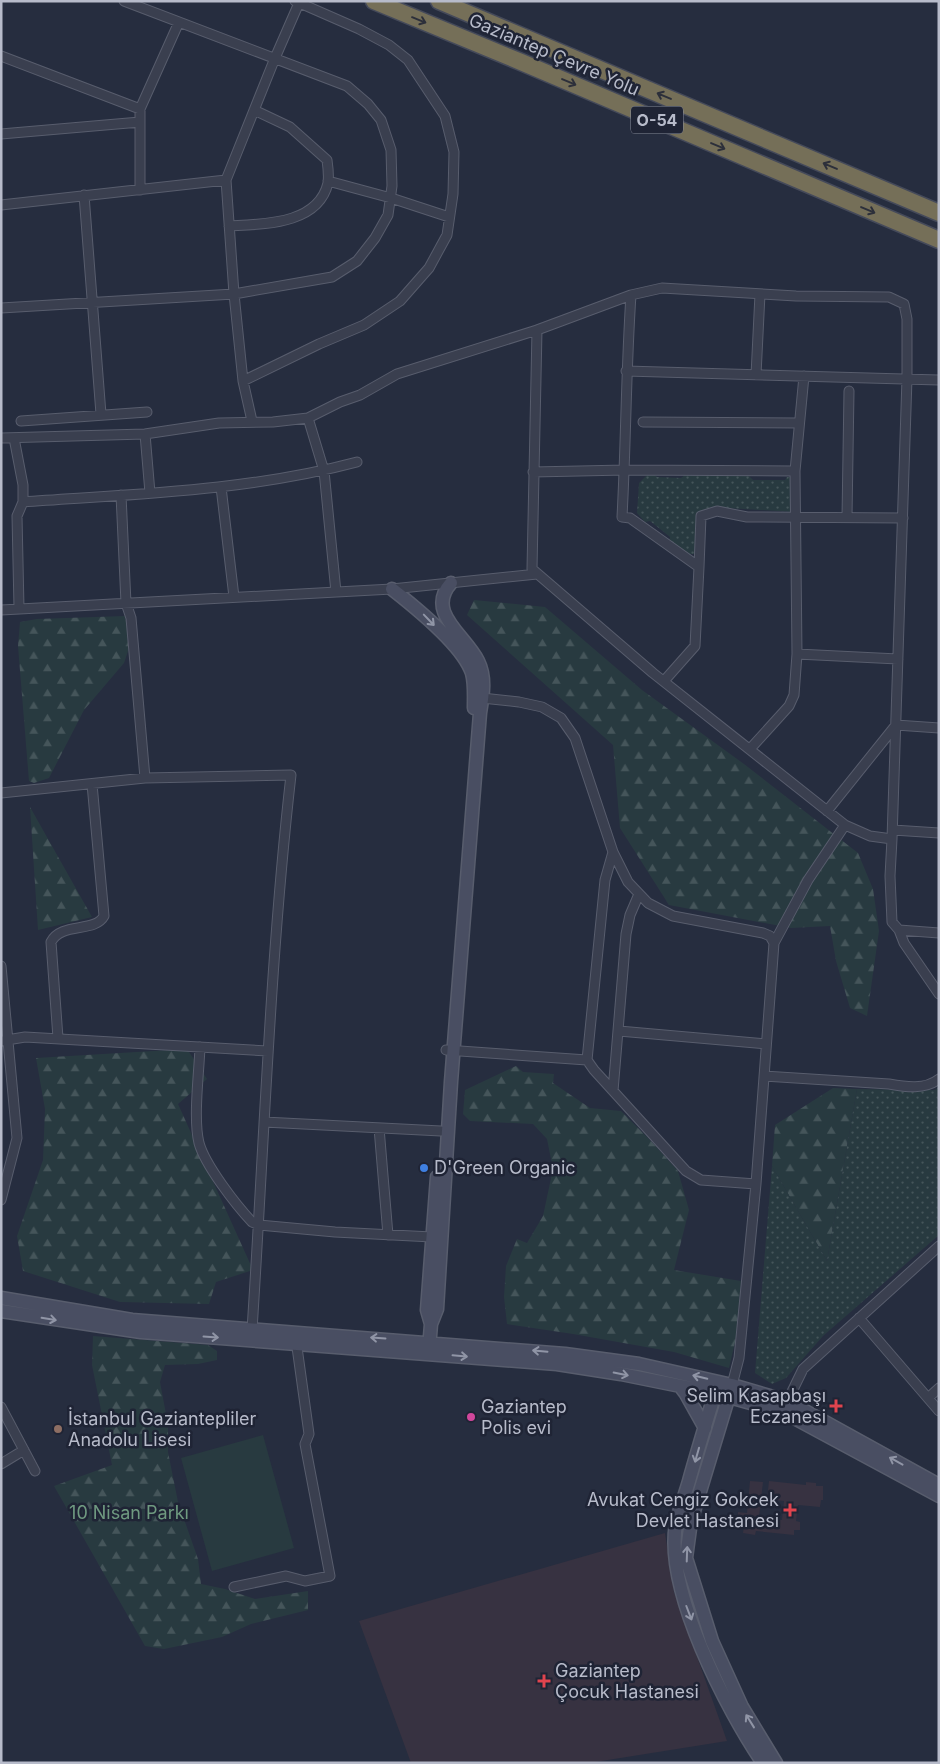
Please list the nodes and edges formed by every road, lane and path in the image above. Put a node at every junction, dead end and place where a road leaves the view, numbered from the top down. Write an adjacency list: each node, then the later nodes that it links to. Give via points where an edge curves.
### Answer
1 (124, 1): 5 (street)
2 (374, 1): 21 (highway, Gaziantep Çevre Yolu / O-54, one-way to 21)
3 (439, 1): 18 (highway, Gaziantep Çevre Yolu / O-54, one-way to 3)
4 (297, 2): 7 (street); 19 (street, via 359,29 389,45 408,60 445,116 454,152)
5 (179, 22): 7 (street); 8 (street)
6 (1, 56): 8 (street)
7 (275, 58): 9 (street); 16 (street, via 347,86 368,104 381,120 391,150)
8 (140, 109): 10 (street)
9 (254, 110): 12 (street); 13 (street, via 290,127 313,146 327,160)
10 (140, 122): 11 (street); 14 (street)
11 (1, 134)
12 (226, 180): 14 (street); 20 (street)
13 (328, 182): 16 (street); 20 (street, via 321,199 303,214 272,223)
14 (140, 190): 15 (street)
15 (84, 195): 17 (street); 25 (street)
16 (391, 198): 19 (street); 22 (street, via 388,215 375,238 357,261 332,277)
17 (1, 204)
18 (939, 213)
19 (449, 217): 33 (street, via 447,235 430,268 400,301 364,325)
20 (229, 226): 22 (street)
21 (939, 240)
22 (234, 294): 25 (street); 33 (street)
23 (760, 294): 24 (street, via 662,288); 29 (street); 31 (street, via 889,297 904,304)
24 (631, 295): 27 (street); 28 (street)
25 (92, 303): 26 (street); 36 (street)
26 (1, 308)
27 (537, 330): 37 (street, via 397,374); 49 (street)
28 (626, 371): 29 (street); 46 (street)
29 (756, 375): 30 (street)
30 (804, 376): 31 (street); 41 (street)
31 (907, 378): 32 (street); 56 (street)
32 (939, 380)
33 (242, 381): 39 (street)
34 (849, 392): 54 (street)
35 (147, 412): 36 (street)
36 (101, 414): 38 (street)
37 (308, 418): 39 (street); 47 (street)
38 (21, 421)
39 (252, 422): 42 (street, via 219,423)
40 (643, 422): 41 (street)
41 (799, 423): 48 (street)
42 (145, 434): 44 (street); 51 (street)
43 (1, 438): 44 (street)
44 (14, 438): 53 (street)
45 (357, 462): 47 (street)
46 (625, 470): 48 (street); 49 (street); 57 (street, via 622,517 630,518)
47 (324, 471): 50 (street); 61 (street)
48 (796, 471): 55 (street)
49 (533, 472): 58 (street, via 532,569)
50 (221, 487): 51 (street); 62 (street)
51 (150, 493): 52 (street)
52 (121, 495): 53 (street); 63 (street)
53 (23, 502): 64 (street, via 17,516)
54 (847, 517): 55 (street); 56 (street)
55 (796, 518): 57 (street, via 747,517 717,511 702,516); 66 (street)
56 (903, 518): 67 (street)
57 (699, 567): 68 (street, via 694,646)
58 (537, 574): 59 (street); 68 (street)
59 (451, 583): 60 (street); 69 (street, via 442,600 446,620 478,662 484,683)
60 (392, 589): 61 (street); 93 (street, one-way to 93, via 422,613 462,654 472,673 474,694)
61 (336, 592): 62 (street)
62 (234, 597): 63 (street)
63 (126, 603): 64 (street); 73 (street, via 131,618)
64 (18, 608): 65 (street)
65 (1, 610)
66 (797, 654): 67 (street); 72 (street, via 794,695 789,706)
67 (898, 658): 70 (street)
68 (664, 681): 72 (street)
69 (482, 698): 80 (street, via 542,707 561,718 575,738); 93 (street)
70 (896, 725): 71 (street); 76 (street); 79 (street)
71 (939, 728)
72 (750, 749): 76 (street)
73 (145, 778): 74 (street); 94 (street, via 292,775 283,848)
74 (92, 784): 75 (street); 89 (street, via 104,916 98,922 59,933 51,942)
75 (1, 793)
76 (827, 811): 77 (street)
77 (845, 825): 79 (street, via 870,836); 84 (street, via 808,880)
78 (939, 833): 79 (street)
79 (892, 834): 82 (street, via 892,922)
80 (613, 852): 81 (street, via 628,882); 95 (street, via 605,880)
81 (639, 894): 84 (street, via 648,903 673,916 764,933); 88 (street, via 626,934)
82 (899, 930): 83 (street); 87 (street, via 904,943)
83 (939, 934)
84 (774, 943): 91 (street)
85 (1, 966): 90 (street)
86 (939, 980): 87 (street)
87 (937, 992)
88 (618, 1031): 91 (street); 98 (street)
89 (58, 1038): 90 (street, via 25,1037); 92 (street)
90 (5, 1041): 103 (street, via 16,1138)
91 (766, 1044): 96 (street)
92 (200, 1047): 94 (street); 104 (street, via 196,1124 201,1150 208,1165 249,1220)
93 (450, 1050): 95 (street); 101 (street); 111 (street, via 437,1308)
94 (268, 1051): 99 (street)
95 (587, 1060): 98 (street)
96 (764, 1076): 97 (street, via 907,1087 931,1085); 102 (street)
97 (939, 1079)
98 (613, 1091): 102 (street, via 686,1171 701,1180)
99 (264, 1122): 100 (street); 104 (street)
100 (379, 1128): 101 (street); 105 (street)
101 (441, 1131): 106 (street)
102 (756, 1184): 117 (street, via 739,1358)
103 (1, 1200)
104 (259, 1225): 105 (street); 112 (street)
105 (388, 1234): 106 (street)
106 (432, 1237): 111 (street, via 427,1310)
107 (939, 1246): 110 (street)
108 (1, 1298): 112 (street, via 132,1320)
109 (1, 1311): 113 (street, one-way to 113, via 141,1332)
110 (859, 1318): 119 (street); 120 (street, via 803,1368)
111 (431, 1324): 114 (street)
112 (252, 1330): 113 (street)
113 (296, 1338): 114 (street); 129 (street, via 309,1434 305,1444 330,1576 305,1581 286,1576)
114 (429, 1348): 115 (street, one-way to 115, via 590,1368); 117 (street, one-way to 114, via 639,1364 602,1358)
115 (680, 1386): 118 (street); 123 (street)
116 (939, 1388): 119 (street)
117 (731, 1391): 118 (street); 120 (street); 131 (street, one-way to 117, via 742,1707 712,1641 686,1558 691,1521)
118 (714, 1393): 123 (street)
119 (928, 1398): 122 (street)
120 (785, 1406): 127 (street, one-way to 120); 128 (street)
121 (1, 1407): 124 (street)
122 (939, 1411)
123 (704, 1428): 130 (street, one-way to 130, via 676,1525 675,1556 685,1603 715,1680)
124 (24, 1450): 125 (street); 126 (street)
125 (1, 1464)
126 (35, 1471)
127 (939, 1485)
128 (939, 1496)
129 (234, 1587)
130 (763, 1763)
131 (776, 1763)

